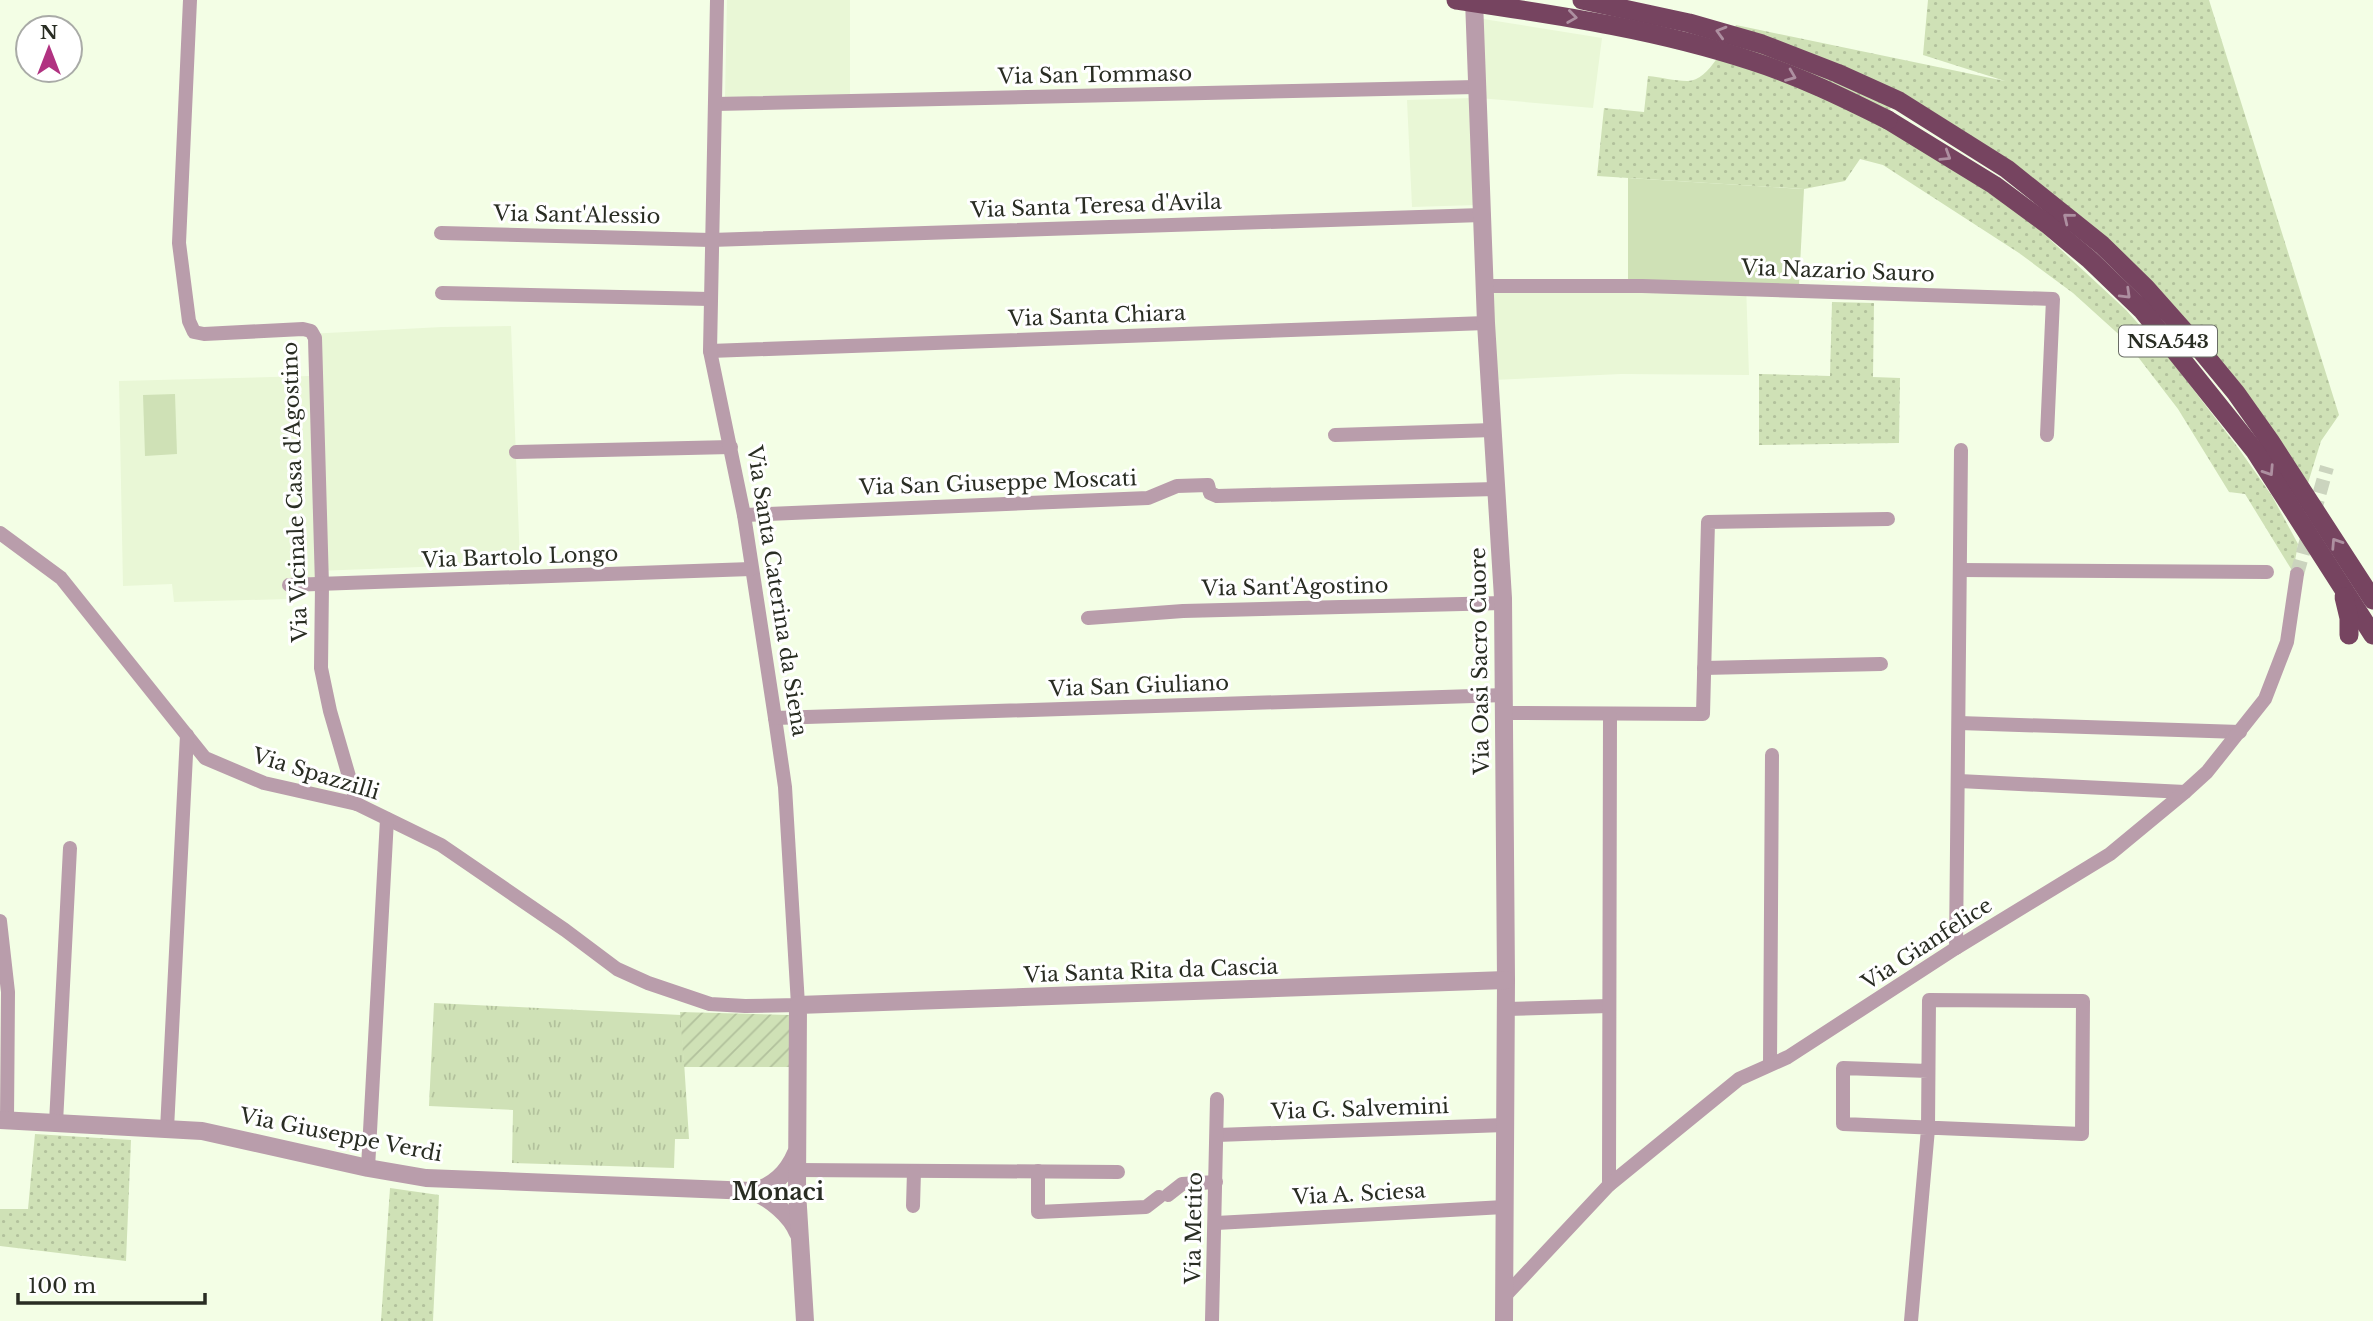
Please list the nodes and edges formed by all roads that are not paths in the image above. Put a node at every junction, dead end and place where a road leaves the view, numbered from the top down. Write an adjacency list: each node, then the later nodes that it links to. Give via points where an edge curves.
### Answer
1 (190, 0): 32 (street, Via Vicinale Casa d'Agostino, via 179,243 188,321 194,332 204,334 303,329 315,338)
2 (717, 0): 7 (street, Via Santa Caterina da Siena)
3 (1455, 0): 30 (highway, NSA543, one-way to 30, bridge, via 1598,21 1766,66 1888,120 1994,185 2089,259 2143,311 2255,450)
4 (1474, 0): 6 (street, Via Oasi Sacro Cuore)
5 (1581, 0): 33 (highway, NSA543, one-way to 5, via 2236,393 2146,288 2007,169 1899,101 1837,73 1689,23)
6 (1476, 87): 7 (street, Via San Tommaso); 8 (street, Via Oasi Sacro Cuore)
7 (715, 104): 10 (street, Via Santa Caterina da Siena)
8 (1482, 215): 10 (street, Via Santa Teresa d'Avila); 11 (street, Via Oasi Sacro Cuore)
9 (442, 233): 10 (street, Via Sant'Alessio)
10 (711, 240): 13 (street, Via Santa Caterina da Siena)
11 (1485, 286): 14 (street, Via Oasi Sacro Cuore); 18 (street, Via Nazario Sauro, via 1642,286 2053,299)
12 (442, 293): 13 (street)
13 (710, 299): 15 (street, Via Santa Caterina da Siena)
14 (1486, 323): 15 (street, Via Santa Chiara); 16 (street, Via Oasi Sacro Cuore)
15 (709, 351): 19 (street, Via Santa Caterina da Siena)
16 (1493, 430): 17 (street); 22 (street, Via Oasi Sacro Cuore)
17 (1335, 435)
18 (2047, 435)
19 (731, 447): 21 (street); 23 (street, Via Santa Caterina da Siena)
20 (1961, 450): 27 (street)
21 (516, 452)
22 (1496, 489): 23 (street, Via San Giuseppe Moscati, via 1217,496 1210,493 1208,485 1177,486 1149,498); 34 (street, Via Oasi Sacro Cuore)
23 (744, 515): 26 (street, Via Santa Caterina da Siena)
24 (1888, 519): 39 (street, via 1708,522)
25 (0, 533): 45 (street, Via Spazzilli, via 61,578)
26 (751, 569): 32 (street, Via Bartolo Longo); 42 (street, Via Santa Caterina da Siena)
27 (1960, 570): 28 (street); 43 (street)
28 (2267, 572)
29 (2297, 574): 44 (street, Via Gianfelice, via 2287,642 2278,668 2265,699)
30 (2341, 583): 36 (highway); 37 (highway, NSA543)
31 (289, 585): 32 (street, Via Bartolo Longo)
32 (322, 585): 49 (street, Via Vicinale Casa d'Agostino, via 321,668)
33 (2373, 600)
34 (1503, 603): 35 (street, Via Sant'Agostino, via 1183,611); 40 (street, Via Oasi Sacro Cuore)
35 (1088, 618)
36 (2349, 635)
37 (2373, 635)
38 (1881, 664): 39 (street)
39 (1704, 668): 41 (street, Via San Giuliano, via 1703,714)
40 (1505, 704): 41 (street, Via San Giuliano); 42 (street, Via San Giuliano); 54 (street, Via Oasi Sacro Cuore)
41 (1611, 713): 56 (street)
42 (775, 718): 55 (street, Via Santa Caterina da Siena, via 785,787)
43 (1959, 723): 44 (street); 47 (street)
44 (2240, 732): 48 (street, Via Gianfelice)
45 (187, 735): 49 (street, Via Spazzilli, via 205,758 264,783); 64 (street)
46 (1772, 755): 58 (street)
47 (1959, 781): 48 (street); 53 (street)
48 (2185, 792): 53 (street, Via Gianfelice, via 2110,854)
49 (357, 804): 50 (street, Via Spazzilli)
50 (387, 819): 55 (street, Via Spazzilli, via 441,845 617,969 709,1004); 68 (street)
51 (69, 848): 62 (street)
52 (0, 921): 61 (street, Via Giuseppe Verdi, via 8,992)
53 (1956, 948): 58 (street, Via Gianfelice)
54 (1506, 980): 55 (street, Via Santa Rita da Cascia); 57 (street, Via Oasi Sacro Cuore)
55 (798, 1005): 67 (street, Via Santa Caterina da Siena)
56 (1609, 1006): 57 (street); 74 (street)
57 (1506, 1009): 63 (street, Via Oasi Sacro Cuore)
58 (1770, 1065): 74 (street, Via Gianfelice, via 1739,1079)
59 (1928, 1070): 65 (street); 65 (street, via 1843,1068 1843,1124); 65 (street, via 1929,1000 2083,1001 2081,1134)
60 (1217, 1098): 66 (street, Via Metito)
61 (3, 1120): 62 (street, Via Giuseppe Verdi)
62 (56, 1123): 64 (street, Via Giuseppe Verdi)
63 (1505, 1125): 66 (street, Via G. Salvemini); 78 (street, Via Oasi Sacro Cuore)
64 (167, 1129): 68 (street, Via Giuseppe Verdi, via 202,1131)
65 (1928, 1129): 85 (street)
66 (1217, 1135): 73 (street, Via Metito)
67 (797, 1150): 69 (street, Via Santa Caterina da Siena); 76 (street, via 788,1168)
68 (368, 1168): 76 (street, Via Giuseppe Verdi, via 426,1178)
69 (797, 1170): 70 (street); 75 (street, Via Santa Caterina da Siena)
70 (914, 1171): 71 (street); 77 (street)
71 (1038, 1171): 72 (street); 73 (street, via 1038,1212 1146,1207 1182,1184)
72 (1118, 1172)
73 (1216, 1182): 79 (street, Via Metito)
74 (1609, 1185): 81 (street, Via Gianfelice)
75 (797, 1191): 76 (street, Via Giuseppe Verdi, via 786,1185); 80 (street, Via Santa Caterina da Siena)
76 (762, 1192): 80 (street)
77 (913, 1206)
78 (1504, 1208): 79 (street, Via A. Sciesa); 81 (street, Via Oasi Sacro Cuore)
79 (1216, 1223): 83 (street, Via Metito)
80 (800, 1237): 82 (street, Via Santa Caterina da Siena)
81 (1504, 1297): 84 (street, Via Oasi Sacro Cuore)
82 (805, 1321)
83 (1212, 1321)
84 (1504, 1321)
85 (1910, 1321)

